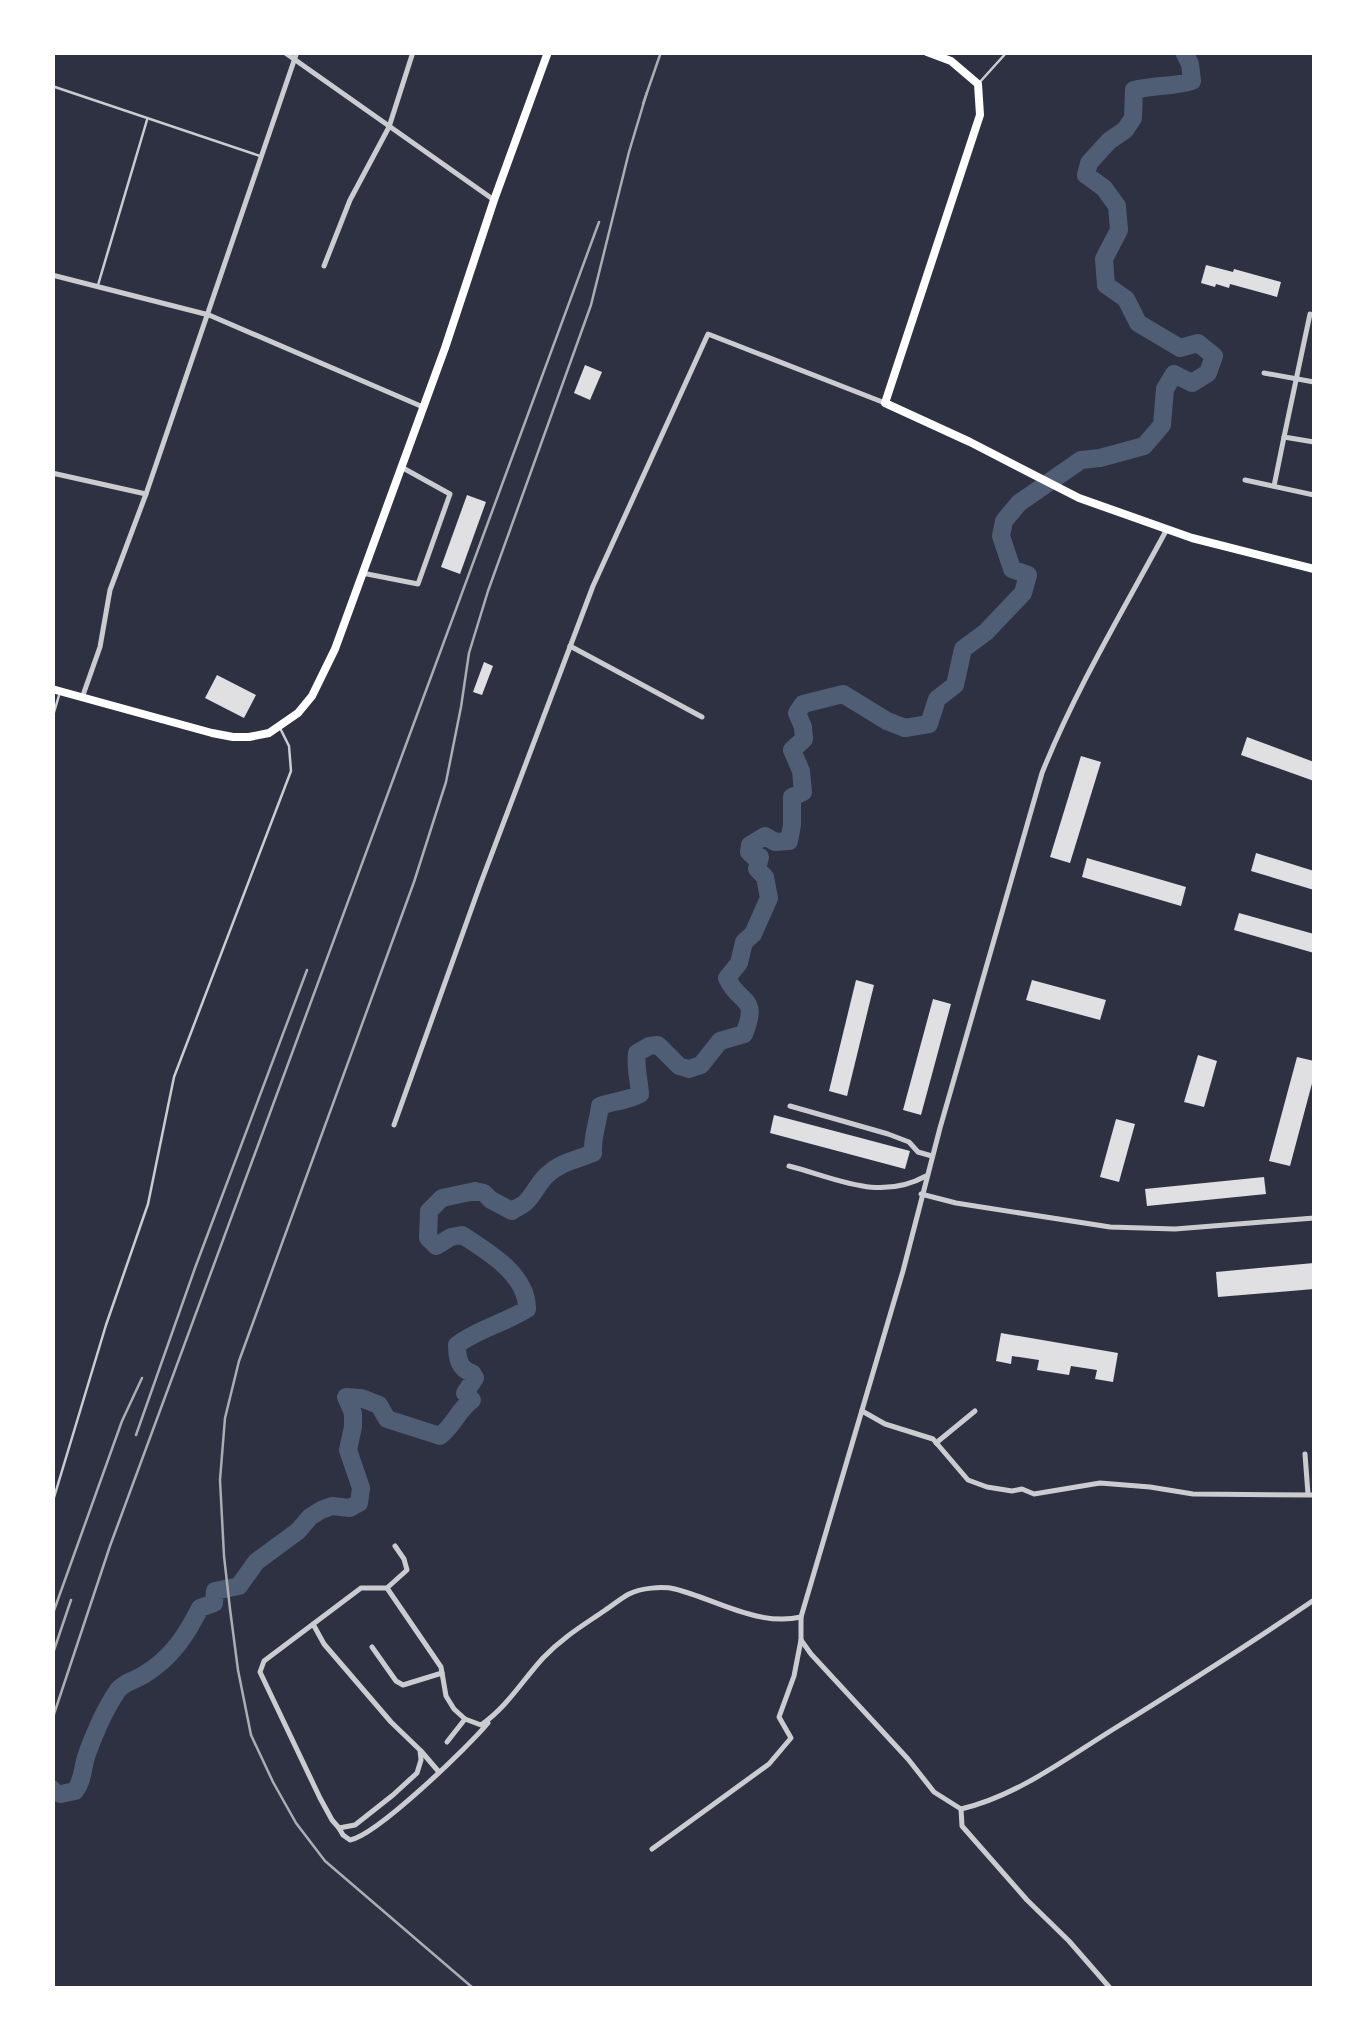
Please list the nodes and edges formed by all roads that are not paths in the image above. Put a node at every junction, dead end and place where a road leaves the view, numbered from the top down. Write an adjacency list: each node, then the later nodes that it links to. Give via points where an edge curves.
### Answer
1 (284, 52): 7 (street)
2 (297, 52): 7 (street)
3 (412, 52): 11 (street)
4 (548, 52): 13 (main road)
5 (927, 52): 8 (main road, via 951,61)
6 (1007, 52): 8 (lane)
7 (294, 60): 11 (street); 12 (street)
8 (978, 84): 22 (main road, via 980,116)
9 (52, 86): 10 (lane)
10 (147, 118): 12 (lane); 16 (lane)
11 (389, 126): 13 (street); 14 (street)
12 (261, 156): 17 (street)
13 (494, 200): 23 (main road)
14 (324, 266)
15 (52, 274): 16 (street)
16 (97, 286): 17 (street)
17 (209, 314): 23 (street); 30 (street)
18 (1310, 314): 20 (street)
19 (1264, 373): 20 (street)
20 (1296, 378): 21 (street); 24 (street)
21 (1314, 382)
22 (885, 403): 32 (main road, via 1080,498); 35 (street, via 708,334)
23 (423, 407): 26 (main road)
24 (1284, 437): 25 (street); 29 (street)
25 (1314, 442)
26 (401, 466): 34 (main road); 34 (street, via 450,494 418,584)
27 (52, 473): 30 (street)
28 (1245, 480): 29 (street)
29 (1274, 486): 31 (street)
30 (146, 494): 37 (street, via 110,590)
31 (1314, 495)
32 (1167, 529): 33 (main road); 43 (street, via 1042,773)
33 (1314, 569)
34 (362, 574): 40 (main road, via 312,696)
35 (570, 646): 38 (street); 42 (street)
36 (56, 691): 37 (main road); 39 (lane)
37 (82, 698): 40 (main road, via 233,738)
38 (702, 717)
39 (52, 719)
40 (280, 728): 53 (lane, via 291,771 174,1077 148,1204)
41 (790, 1106): 43 (street, via 899,1138)
42 (394, 1125)
43 (932, 1156): 45 (street)
44 (788, 1166): 45 (street, via 872,1189)
45 (926, 1176): 46 (street)
46 (922, 1194): 47 (street, via 1110,1227); 48 (street)
47 (1314, 1218)
48 (861, 1411): 50 (street); 57 (street)
49 (975, 1411): 50 (street)
50 (936, 1443): 52 (street, via 968,1480 1012,1491 1100,1483 1192,1494)
51 (1305, 1454): 52 (street)
52 (1311, 1495)
53 (52, 1504)
54 (395, 1546): 55 (street, via 406,1570)
55 (387, 1588): 58 (street, via 361,1588); 61 (street)
56 (1314, 1600): 67 (street, via 1032,1778)
57 (800, 1617): 59 (street); 62 (street, via 753,1614 666,1587 631,1593 564,1637)
58 (313, 1624): 65 (street); 68 (street, via 264,1661 260,1672)
59 (801, 1640): 67 (street, via 934,1792); 69 (street, via 780,1717 791,1738 769,1764)
60 (372, 1648): 61 (street, via 402,1685)
61 (442, 1673): 63 (street, via 446,1696)
62 (492, 1717): 63 (street, via 481,1725); 66 (street)
63 (465, 1719): 64 (street)
64 (446, 1742)
65 (420, 1750): 66 (street); 68 (street, via 416,1773 355,1825)
66 (439, 1772): 68 (street, via 359,1838 350,1840)
67 (961, 1809): 70 (street, via 962,1826)
68 (339, 1828)
69 (652, 1849)
70 (1110, 1988)

